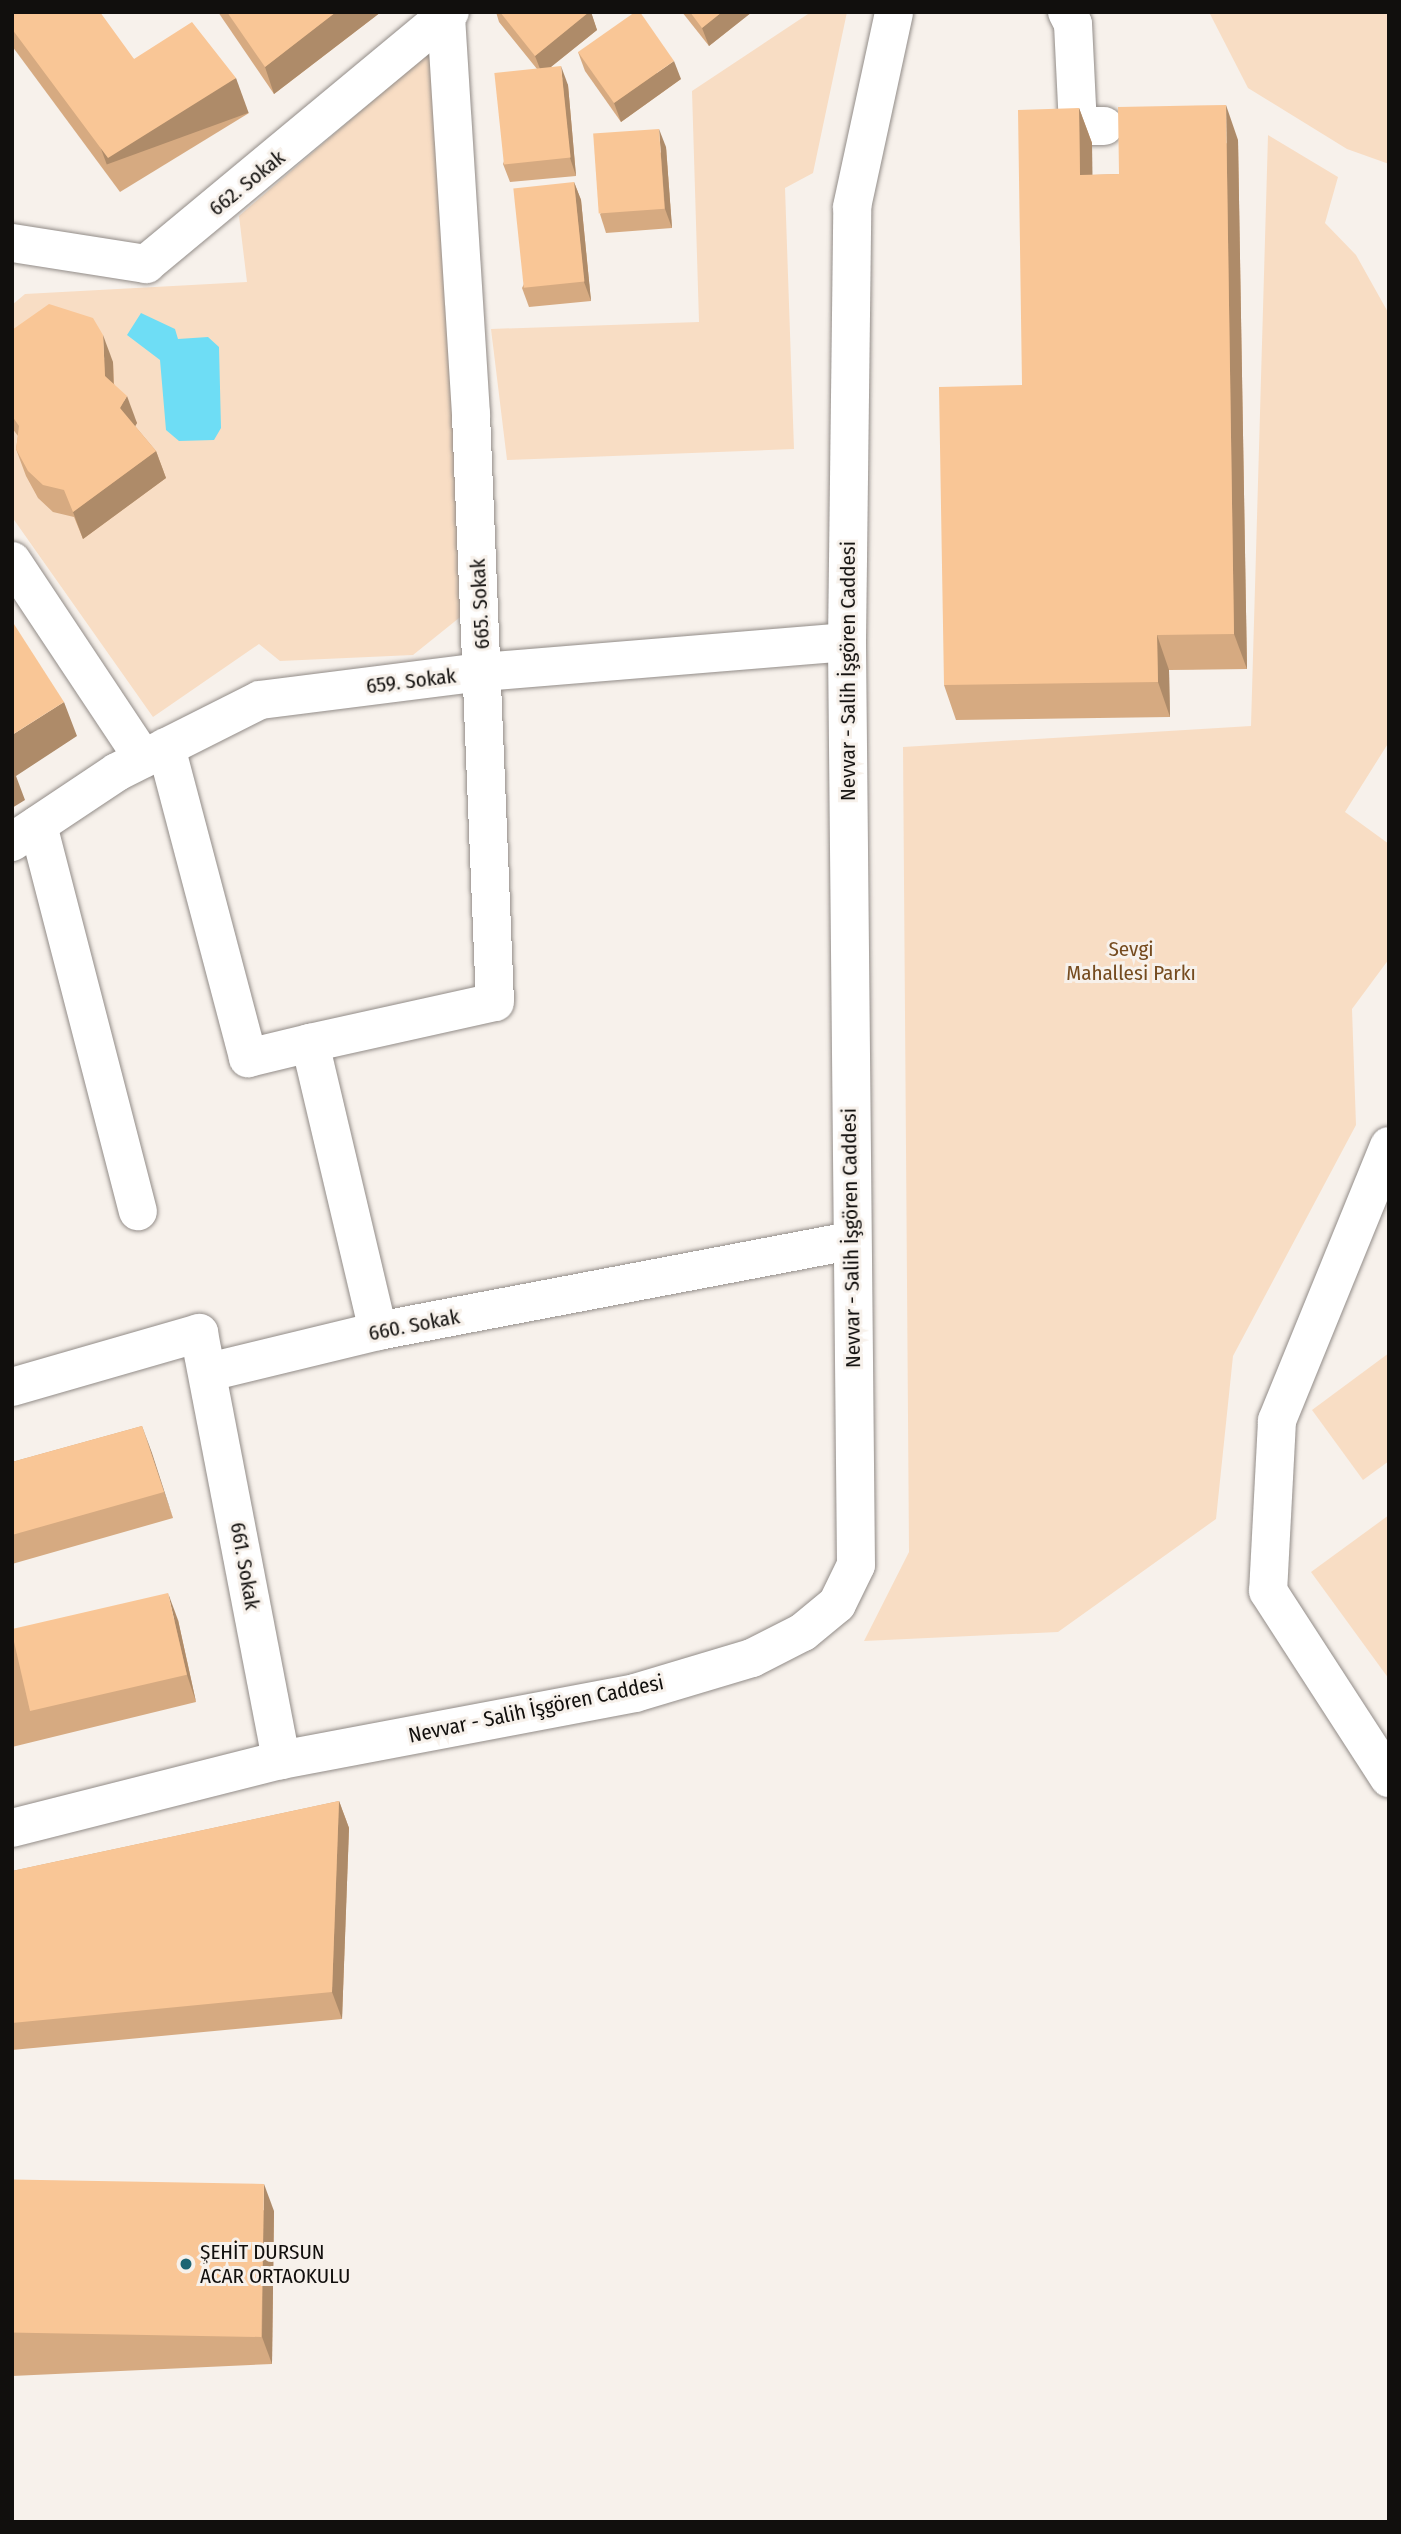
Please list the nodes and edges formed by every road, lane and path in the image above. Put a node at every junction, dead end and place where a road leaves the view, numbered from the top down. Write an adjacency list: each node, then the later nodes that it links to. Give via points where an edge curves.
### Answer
1 (894, 12): 7 (street, Nevvar - Salih İşgören Caddesi, via 852,206)
2 (1067, 12): 4 (street, via 1073,24 1078,126)
3 (448, 14): 5 (street, 662. Sokak, via 146,264); 8 (street, 665. Sokak)
4 (1104, 126)
5 (12, 243)
6 (12, 561): 9 (street)
7 (847, 642): 8 (street, 659. Sokak); 14 (street, Nevvar - Salih İşgören Caddesi)
8 (483, 672): 9 (street, 659. Sokak, via 260,700); 11 (street, 665. Sokak, via 495,1002)
9 (155, 753): 10 (street, 659. Sokak); 11 (street, via 248,1058)
10 (25, 834): 13 (street)
11 (310, 1043): 15 (street)
12 (1389, 1146): 19 (street, via 1277,1421 1268,1591)
13 (138, 1210)
14 (850, 1241): 15 (street, 660. Sokak); 18 (street, Nevvar - Salih İşgören Caddesi, via 856,1565 837,1604 803,1632 752,1658 635,1693)
15 (378, 1331): 16 (street, 660. Sokak)
16 (209, 1372): 17 (street, via 199,1333); 18 (street, 661. Sokak)
17 (12, 1387)
18 (281, 1760): 20 (street, Nevvar - Salih İşgören Caddesi)
19 (1389, 1778)
20 (12, 1828)

